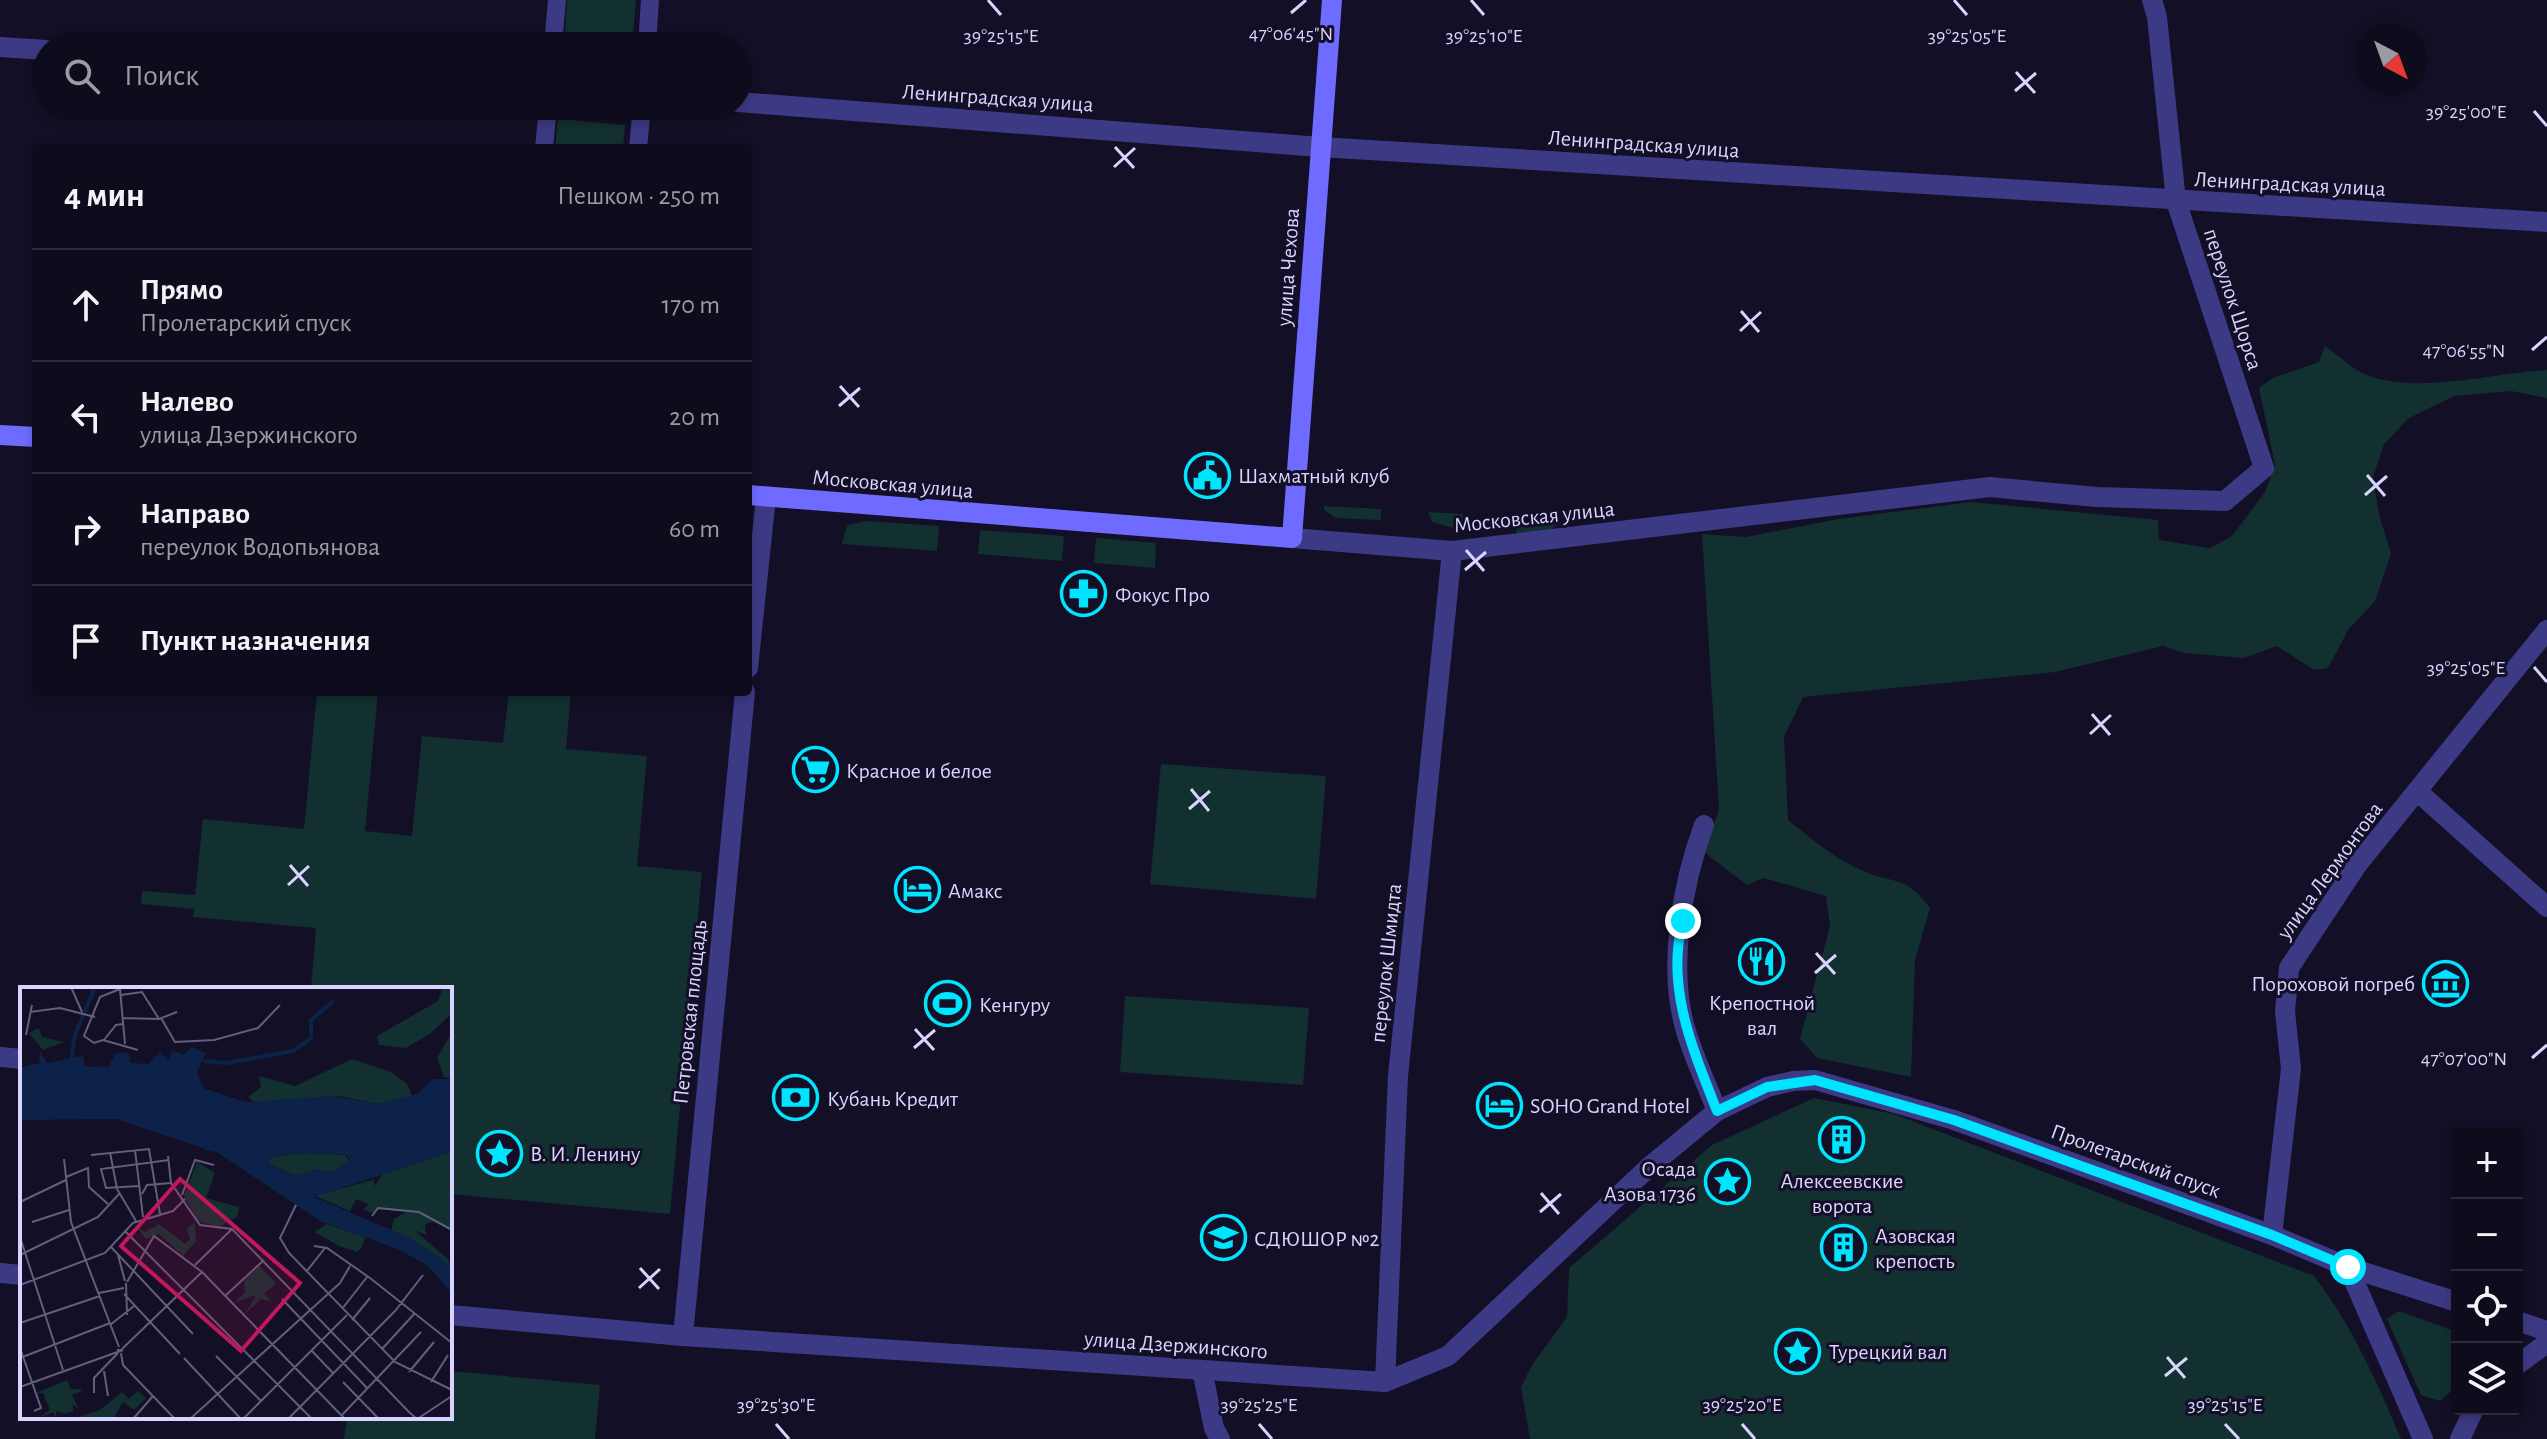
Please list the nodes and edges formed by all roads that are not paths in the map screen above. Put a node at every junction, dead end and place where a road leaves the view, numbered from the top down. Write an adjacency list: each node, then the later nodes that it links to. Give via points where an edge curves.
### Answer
1 (557, 0): 5 (street)
2 (650, 0): 6 (street)
3 (1332, 0): 14 (main road, улица Чехова)
4 (2152, 0): 15 (street, переулок Щорса)
5 (554, 32)
6 (648, 32)
7 (0, 47): 8 (street)
8 (32, 49)
9 (752, 103): 14 (street, Ленинградская улица)
10 (547, 120): 12 (street)
11 (641, 120): 13 (street)
12 (544, 144)
13 (638, 144)
14 (1320, 147): 15 (street, Ленинградская улица); 21 (main road, улица Чехова)
15 (2176, 201): 16 (street, Ленинградская улица); 19 (street, переулок Щорса)
16 (2547, 222)
17 (0, 435): 18 (main road)
18 (32, 437)
19 (2264, 468): 22 (street, Московская улица, via 2225,501 1990,487)
20 (757, 496): 21 (main road, Московская улица); 23 (street)
21 (1292, 538): 22 (street, Московская улица)
22 (1452, 551): 45 (street, переулок Шмидта, via 1398,1076)
23 (752, 592)
24 (2547, 630): 26 (street, улица Лермонтова)
25 (745, 696): 41 (street, Петровская площадь)
26 (2417, 791): 28 (street); 33 (street, улица Лермонтова, via 2357,865 2289,968 2285,1011 2291,1069)
27 (1704, 825): 32 (street, via 1690,865 1675,949 1685,1029)
28 (2547, 907)
29 (0, 1057): 30 (street)
30 (20, 1059)
31 (1793, 1081): 32 (street, улица Дзержинского); 33 (street, Пролетарский спуск, via 1815,1080 1954,1120)
32 (1717, 1111): 45 (street, улица Дзержинского, via 1649,1167 1448,1356)
33 (2272, 1235): 34 (street, Пролетарский спуск)
34 (2348, 1267): 37 (street, Пролетарский спуск); 48 (street)
35 (0, 1273): 36 (street)
36 (20, 1275)
37 (2451, 1300)
38 (452, 1315): 41 (street, улица Дзержинского)
39 (2523, 1323): 40 (street)
40 (2547, 1331)
41 (683, 1336): 44 (street, улица Дзержинского)
42 (2547, 1343): 43 (street)
43 (2523, 1361)
44 (1202, 1370): 45 (street, улица Дзержинского); 47 (street)
45 (1385, 1382)
46 (2471, 1415): 49 (street)
47 (1220, 1439)
48 (2423, 1439)
49 (2460, 1439)

